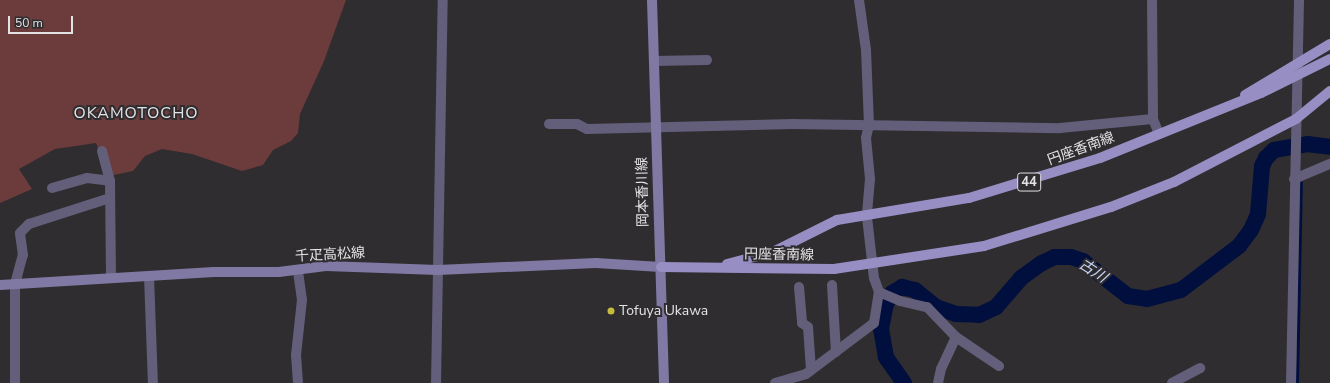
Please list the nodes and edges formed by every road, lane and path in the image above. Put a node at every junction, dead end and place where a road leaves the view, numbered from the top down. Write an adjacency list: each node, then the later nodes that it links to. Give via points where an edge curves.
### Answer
1 (443, 0): 31 (street)
2 (652, 0): 9 (main road, 岡本香川線)
3 (859, 0): 17 (street, via 866,50)
4 (1152, 0): 14 (street)
5 (1300, 0): 10 (street)
6 (1330, 44): 10 (main road, 44)
7 (1330, 59): 11 (main road, 円座香南線 / 44)
8 (707, 60): 9 (street)
9 (654, 61): 18 (main road, 岡本香川線)
10 (1298, 63): 11 (street); 13 (main road, 44)
11 (1297, 76): 13 (main road, 円座香南線 / 44); 15 (street)
12 (1330, 91): 15 (main road, 円座香南線 / 44)
13 (1230, 104): 19 (main road, 円座香南線 / 44)
14 (1153, 119): 17 (street, via 1060,128); 19 (street)
15 (1296, 119): 22 (street); 27 (main road, 円座香南線 / 44, via 1174,182 1112,207 984,246)
16 (549, 124): 18 (street, via 577,124 587,128)
17 (869, 125): 18 (street); 26 (street, via 866,138 870,179)
18 (655, 127): 29 (main road, 岡本香川線)
19 (1159, 134): 26 (main road, 円座香南線 / 44, via 1036,180 969,198)
20 (102, 152): 23 (street)
21 (1330, 164): 22 (street)
22 (1294, 179): 52 (street)
23 (110, 180): 24 (street, via 87,178); 25 (street)
24 (52, 188)
25 (110, 198): 33 (street); 34 (street, via 29,224 20,232 23,255)
26 (867, 217): 27 (street); 28 (main road, 円座香南線 / 44, via 837,220 773,252)
27 (872, 264): 28 (main road, 円座香南線 / 44, via 784,270); 38 (street)
28 (718, 266): 29 (main road, 円座香南線 / 44)
29 (661, 267): 31 (main road, 千疋高松線, via 596,263); 48 (main road, 岡本香川線)
30 (298, 270): 31 (main road, 千疋高松線, via 326,266); 32 (main road, 千疋高松線); 46 (street, via 302,300 296,355)
31 (438, 270): 47 (street)
32 (149, 276): 33 (main road, 千疋高松線); 45 (street)
33 (110, 278): 34 (main road, 千疋高松線)
34 (16, 284): 35 (main road, 千疋高松線); 44 (street)
35 (0, 285)
36 (832, 285): 40 (street)
37 (800, 287): 43 (street, via 802,323 808,327)
38 (882, 293): 39 (street, via 927,307); 40 (street, via 874,323)
39 (956, 337): 41 (street); 50 (street, via 941,369)
40 (836, 352): 43 (street)
41 (998, 366)
42 (1200, 368): 51 (street)
43 (812, 370): 49 (street)
44 (15, 383)
45 (152, 383)
46 (298, 383)
47 (436, 383)
48 (664, 383)
49 (775, 383)
50 (938, 383)
51 (1172, 383)
52 (1291, 383)

